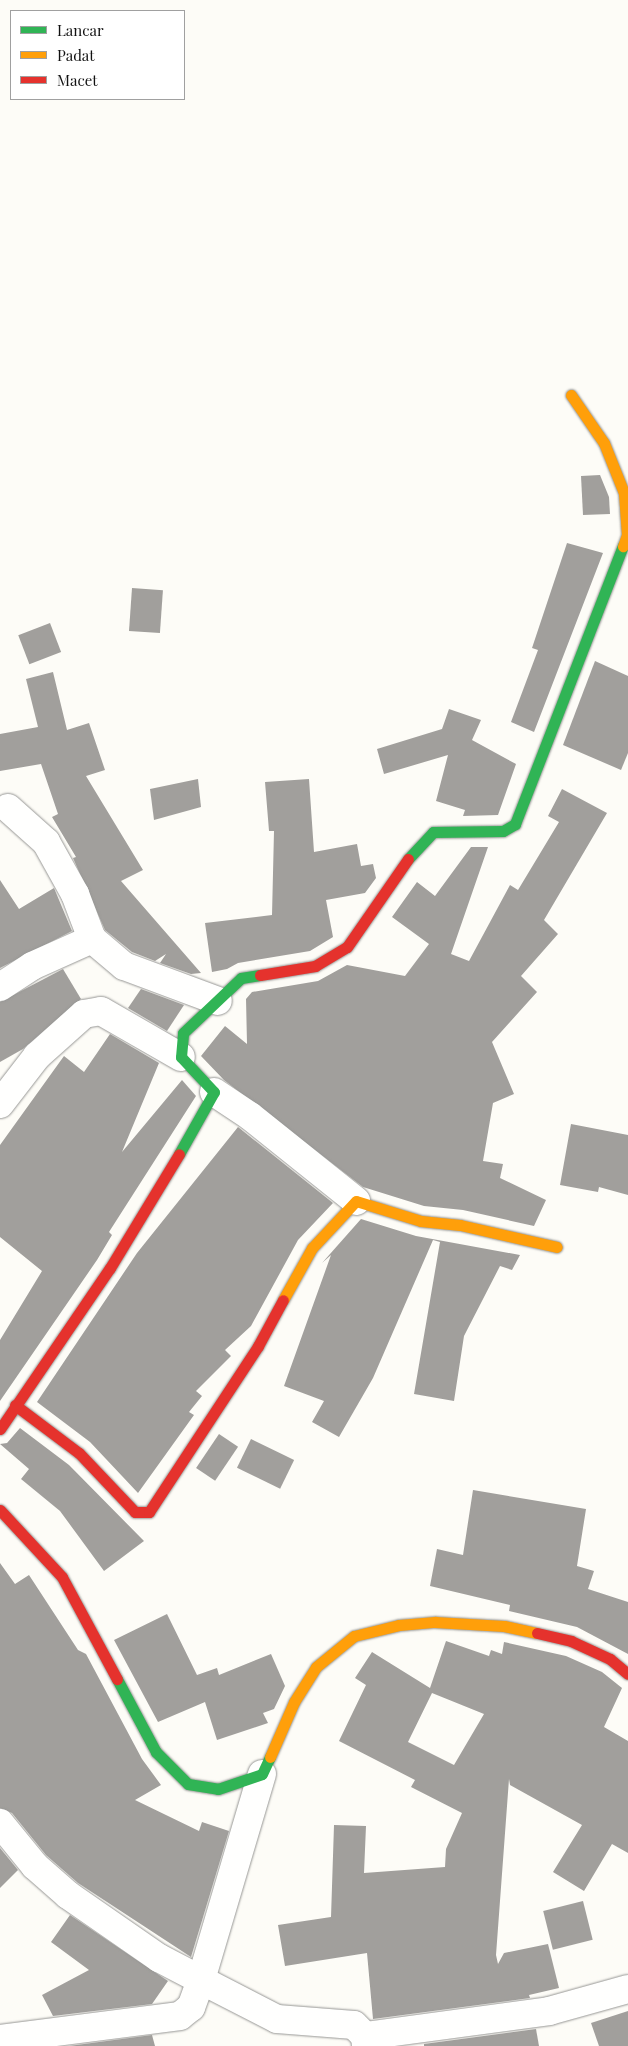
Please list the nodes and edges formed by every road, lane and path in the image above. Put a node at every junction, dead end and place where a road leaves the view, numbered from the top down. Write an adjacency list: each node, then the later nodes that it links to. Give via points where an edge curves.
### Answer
1 (572, 395): 2 (street, via 604,443 624,493)
2 (627, 535): 6 (street, via 515,824 502,831 433,832 418,844 347,947 315,966 241,978)
3 (8, 808): 4 (street, via 46,842 75,894)
4 (92, 940): 5 (street, via 32,966); 6 (street, via 124,966)
5 (0, 987)
6 (218, 1001): 7 (street, via 183,1033 179,1045)
7 (181, 1057): 8 (street, via 101,1011 84,1014); 9 (street)
8 (5, 1086)
9 (214, 1092): 10 (street, via 250,1116); 12 (street, via 110,1268)
10 (356, 1201): 11 (street, via 421,1221 460,1225); 12 (street, via 312,1248 258,1346 149,1512 135,1512 79,1453)
11 (557, 1247)
12 (15, 1405): 13 (street)
13 (0, 1429)
14 (0, 1510): 16 (street, via 62,1577 156,1752 188,1784 218,1789)
15 (628, 1674): 16 (street, via 610,1659 571,1641 504,1626 435,1622 399,1625 354,1636 316,1667 294,1702)
16 (262, 1774): 18 (street)
17 (0, 1823): 18 (street, via 35,1866 68,1895 159,1958)
18 (201, 1980): 20 (street, via 191,2008 180,2016); 21 (street, via 277,2018 354,2025)
19 (628, 1989): 21 (street, via 549,2011)
20 (0, 2039)
21 (366, 2041)

